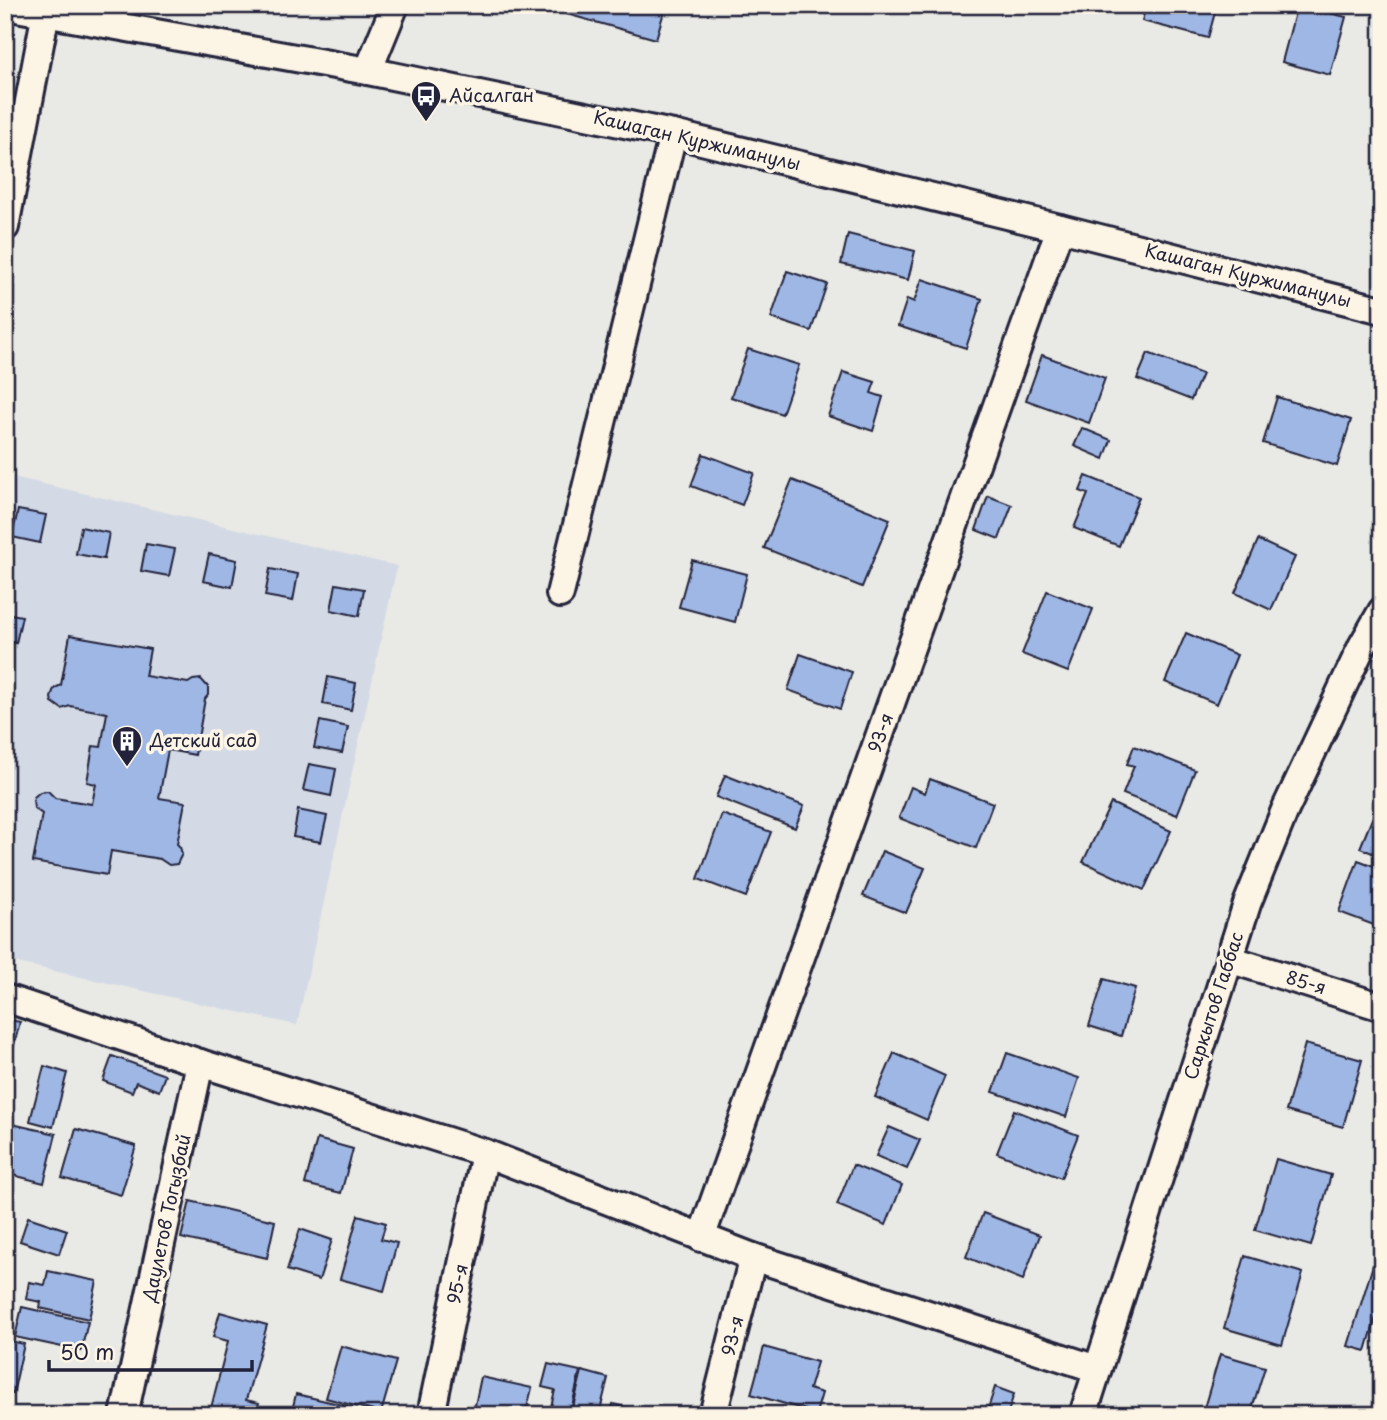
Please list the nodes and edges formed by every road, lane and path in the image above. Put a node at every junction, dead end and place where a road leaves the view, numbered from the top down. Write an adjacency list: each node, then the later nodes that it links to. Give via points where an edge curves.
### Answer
1 (395, 5): 4 (street)
2 (5, 6): 3 (street, Кашаган Куржиманулы)
3 (46, 12): 4 (street, Кашаган Куржиманулы); 6 (street)
4 (368, 71): 5 (street, Кашаган Куржиманулы)
5 (673, 134): 7 (street, Кашаган Куржиманулы); 9 (street)
6 (5, 227)
7 (1060, 228): 8 (street, Кашаган Куржиманулы); 16 (street, 93-я)
8 (1382, 310)
9 (560, 594)
10 (1382, 611): 11 (street, Саркытов Габбас, via 1285,810)
11 (1229, 959): 13 (street, 85-я); 18 (street, Саркытов Габбас)
12 (5, 998): 14 (street)
13 (1382, 1007)
14 (200, 1063): 15 (street); 19 (street, Даулетов Тогызбай)
15 (485, 1153): 16 (street); 20 (street, 95-я)
16 (701, 1238): 17 (street)
17 (752, 1257): 18 (street); 21 (street, 93-я)
18 (1097, 1369): 22 (street, Саркытов Габбас)
19 (124, 1415)
20 (431, 1415)
21 (713, 1415)
22 (1083, 1415)

